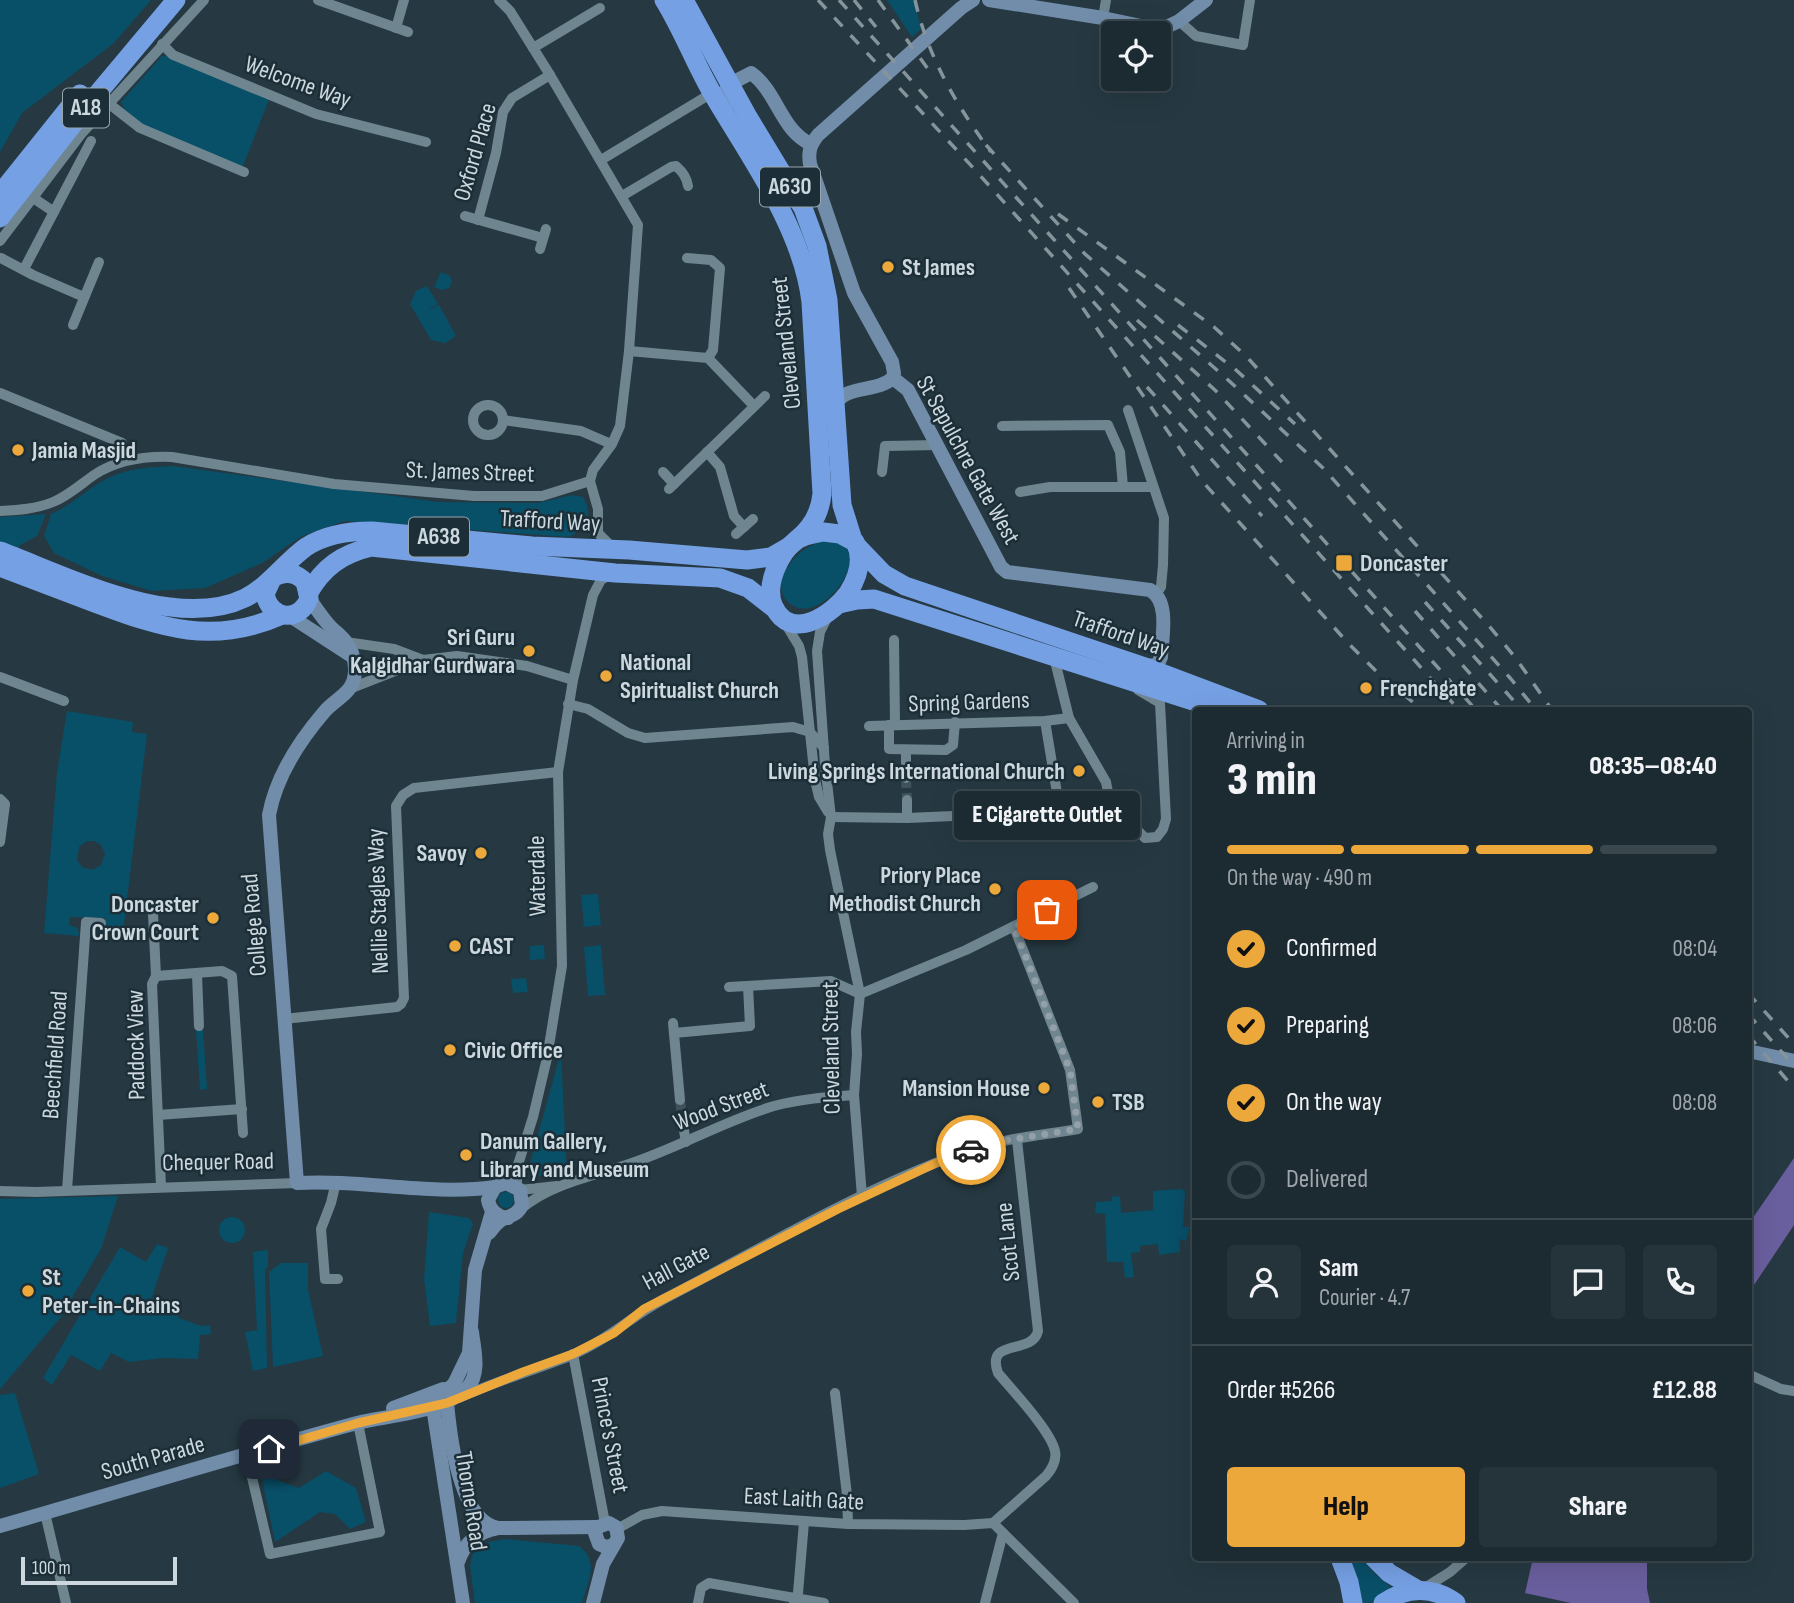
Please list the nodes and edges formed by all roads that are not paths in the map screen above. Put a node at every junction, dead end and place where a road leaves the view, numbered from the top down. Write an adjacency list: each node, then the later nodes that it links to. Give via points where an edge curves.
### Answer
1 (160, 0): 34 (highway, A18)
2 (178, 0): 19 (highway, A18)
3 (204, 0): 19 (street)
4 (318, 0): 17 (street)
5 (404, 0): 17 (street)
6 (499, 0): 20 (street)
7 (664, 0): 25 (highway, Cleveland Street / A630)
8 (684, 0): 21 (highway, Cleveland Street / A630)
9 (973, 0): 30 (street)
10 (989, 0): 15 (street)
11 (1106, 0): 15 (street)
12 (1206, 0): 16 (street)
13 (1250, 0): 16 (street, via 1243,45 1196,36)
14 (600, 8): 20 (street)
15 (1102, 18): 16 (street, via 1160,30)
16 (1179, 21)
17 (396, 28): 18 (street)
18 (408, 32)
19 (158, 35): 26 (street); 29 (street, Welcome Way, via 173,55 307,111); 39 (highway, A18, via 41,164)
20 (533, 48): 23 (street)
21 (717, 60): 22 (street); 24 (highway, Cleveland Street / A630)
22 (751, 73): 24 (street); 30 (street, via 767,89 794,133)
23 (550, 75): 31 (street); 40 (street, Oxford Place, via 512,98 503,112)
24 (731, 84): 27 (street, via 723,94); 55 (highway, Cleveland Street / A630, via 803,208 817,246)
25 (712, 93): 27 (highway, Cleveland Street / A630); 31 (street)
26 (108, 103): 32 (street, via 141,128); 36 (street)
27 (727, 117): 52 (highway, Cleveland Street / A630, via 761,174 803,262 811,302)
28 (91, 141): 37 (street)
29 (426, 142)
30 (811, 144): 51 (street, St Sepulchre Gate West, via 810,164 854,293 892,362)
31 (601, 160): 35 (street)
32 (244, 172)
33 (688, 186): 35 (street, via 674,167)
34 (0, 194)
35 (622, 196): 49 (street, via 638,225)
36 (32, 197): 37 (street); 42 (street)
37 (54, 212): 46 (street)
38 (465, 216): 40 (street, Oxford Place)
39 (0, 218)
40 (478, 220): 41 (street, Oxford Place)
41 (543, 239)
42 (0, 241)
43 (1, 258): 46 (street)
44 (687, 258): 50 (street, via 711,260 720,268 713,350)
45 (99, 262): 47 (street)
46 (24, 269): 47 (street)
47 (84, 297): 48 (street)
48 (73, 325)
49 (629, 351): 50 (street); 62 (street, via 620,426)
50 (708, 358): 56 (street)
51 (892, 378): 55 (street, St Sepulchre Gate West); 63 (street, St Sepulchre Gate West, via 908,390)
52 (816, 383): 55 (street); 74 (highway, Cleveland Street / A630, via 821,499 814,521)
53 (0, 393): 60 (street)
54 (765, 396): 56 (street)
55 (838, 397): 75 (highway, Cleveland Street / A630, via 842,505)
56 (754, 406): 65 (street)
57 (1128, 410): 70 (street)
58 (503, 420): 62 (street, via 581,431)
59 (1002, 426): 69 (street, via 1108,425 1120,453)
60 (107, 437): 61 (street); 64 (street)
61 (122, 443)
62 (611, 444): 68 (street)
63 (938, 445): 67 (street, via 885,446); 82 (street, St Sepulchre Gate West, via 1002,567 1013,574)
64 (103, 449)
65 (707, 452): 66 (street, via 672,486); 73 (street, via 720,467 740,531)
66 (663, 472)
67 (882, 472)
68 (590, 481): 72 (street, St. James Street, via 542,496 474,496 334,484 153,456 116,464 44,505); 76 (street, via 598,509 598,533)
69 (1123, 487): 70 (street); 71 (street, via 1050,487)
70 (1153, 487): 82 (street, via 1164,518 1161,587)
71 (1020, 492)
72 (0, 510)
73 (753, 519)
74 (793, 543): 75 (highway, A638, via 828,532); 76 (highway, Trafford Way / A638, via 758,560); 86 (highway, via 779,560 773,578 771,594)
75 (855, 543): 85 (highway, via 858,570); 93 (highway, Trafford Way / A630, via 884,574 905,586)
76 (615, 550): 81 (highway, Trafford Way / A638, via 351,531 307,547)
77 (0, 551): 81 (highway, Trafford Way / A638, via 161,608 223,606 245,598)
78 (0, 567): 87 (highway, Trafford Way / A638, via 152,624 187,631 225,632)
79 (575, 569): 80 (highway, Trafford Way / A638); 83 (street, via 590,581); 84 (highway, Trafford Way / A638, via 371,547 340,557 316,580)
80 (615, 573): 83 (street, via 601,580); 86 (highway, Trafford Way / A638, via 720,578 748,588)
81 (274, 577): 84 (highway, via 283,573 301,577); 87 (highway, via 265,594 267,601 275,612)
82 (1156, 594): 93 (street, via 1163,606 1161,657 1158,664)
83 (593, 595): 96 (street, Waterdale)
84 (309, 596): 87 (highway, Trafford Way / A638, via 301,611); 89 (street)
85 (836, 608): 86 (highway, A638, via 802,624); 90 (highway, Trafford Way, via 874,599); 110 (street, Cleveland Street, via 820,632 817,651)
86 (778, 613): 102 (street, Cleveland Street, via 802,653)
87 (286, 616): 91 (street)
88 (894, 640): 106 (street)
89 (346, 642): 91 (street); 92 (street, College Road, via 394,649)
90 (1054, 657): 95 (highway, Trafford Way); 103 (street)
91 (354, 658): 97 (street)
92 (423, 660): 96 (street, College Road, via 446,656 485,659); 97 (street, College Road)
93 (1145, 667): 101 (highway, Trafford Way / A630)
94 (0, 677): 98 (street)
95 (1121, 678): 100 (highway, Trafford Way); 116 (street, via 1160,703 1163,829 1157,837 1145,838)
96 (573, 680): 99 (street, Waterdale)
97 (349, 689): 130 (street, College Road, via 314,724 289,762 272,800 269,828)
98 (64, 701)
99 (568, 704): 108 (street, via 588,709 639,737); 112 (street, Waterdale)
100 (1212, 707)
101 (1251, 707)
102 (808, 711): 108 (street, via 802,724); 109 (street, Cleveland Street)
103 (1069, 718): 104 (street, Spring Gardens); 116 (street, via 1107,782)
104 (1045, 721): 105 (street, Spring Gardens); 117 (street)
105 (955, 722): 106 (street, Spring Gardens); 111 (street, via 951,749)
106 (892, 725): 107 (street, Spring Gardens); 111 (street, via 889,749)
107 (869, 726)
108 (793, 727): 109 (street)
109 (810, 732): 110 (street); 118 (street, Cleveland Street, via 816,788)
110 (824, 748): 118 (street, Cleveland Street)
111 (906, 750): 113 (street)
112 (558, 772): 130 (street, Nellie Stagles Way, via 414,788 403,795 396,806 401,1004); 142 (street, Waterdale, via 562,966 547,1058)
113 (906, 778)
114 (907, 800): 119 (street)
115 (3, 802): 120 (street)
116 (1110, 802): 117 (street)
117 (1059, 811): 119 (street)
118 (831, 817): 119 (street); 129 (street, Cleveland Street, via 830,850)
119 (907, 818)
120 (0, 842)
121 (1093, 887): 124 (street)
122 (149, 904): 126 (street, Paddock View)
123 (101, 923): 150 (street, Beechfield Road, via 80,922)
124 (1014, 927): 129 (street); 140 (street, Hall Gate, via 1070,1070 1078,1129)
125 (197, 974): 126 (street); 131 (street); 136 (street, via 222,971 234,981)
126 (156, 976): 137 (street, Paddock View, via 152,984)
127 (748, 986): 128 (street); 129 (street, via 831,981); 135 (street, via 750,1026 673,1028)
128 (729, 987)
129 (860, 994): 134 (street, Cleveland Street)
130 (284, 1019): 144 (street, College Road)
131 (199, 1026)
132 (1752, 1055): 133 (street)
133 (1794, 1063)
134 (854, 1095): 141 (street, Wood Street, via 772,1107); 152 (street, Cleveland Street)
135 (680, 1100)
136 (242, 1109): 137 (street); 139 (street)
137 (158, 1115): 146 (street, Paddock View)
138 (683, 1125): 141 (street)
139 (243, 1133)
140 (1017, 1140): 152 (street, Hall Gate, via 974,1149); 167 (street, Scot Lane, via 1038,1328 1028,1344 1002,1351 996,1366 1055,1450 1054,1464 1046,1476)
141 (686, 1142): 145 (street, Wood Street)
142 (521, 1154): 147 (street, Waterdale); 149 (street, Waterdale)
143 (336, 1182): 144 (street, Chequer Road); 148 (street, Chequer Road); 156 (street, via 321,1229 325,1279)
144 (297, 1183): 146 (street, Chequer Road)
145 (567, 1184): 149 (street, Wood Street); 154 (street, Wood Street)
146 (160, 1186): 150 (street, Chequer Road)
147 (498, 1186): 148 (street, Chequer Road); 149 (street, via 512,1184); 153 (street, via 489,1195)
148 (437, 1189): 153 (street, Chequer Road, via 478,1198)
149 (518, 1189): 154 (street, via 523,1200)
150 (67, 1190): 151 (street, Chequer Road)
151 (0, 1191)
152 (862, 1196): 158 (street, Hall Gate, via 644,1309 614,1333)
153 (491, 1208): 154 (street, via 498,1216); 155 (street)
154 (514, 1214): 155 (street, via 499,1220)
155 (479, 1253): 157 (street)
156 (338, 1279)
157 (472, 1332): 162 (street, via 469,1353 454,1384); 162 (street, via 476,1360 469,1387)
158 (573, 1354): 162 (street, Hall Gate); 170 (street, Prince's Street)
159 (1752, 1375): 160 (street)
160 (1794, 1391)
161 (835, 1393): 168 (street)
162 (437, 1400): 163 (street, South Parade); 171 (street, Thorne Road, via 457,1473 485,1524); 177 (street, Thorne Road)
163 (358, 1423): 164 (street, South Parade); 164 (street, via 380,1532 270,1553)
164 (247, 1455): 165 (street, South Parade)
165 (44, 1513): 169 (street, South Parade); 181 (street)
166 (804, 1522): 168 (street, East Laith Gate); 170 (street, East Laith Gate, via 662,1511); 179 (street)
167 (993, 1523): 168 (street, East Laith Gate); 172 (street)
168 (848, 1524)
169 (0, 1526)
170 (607, 1526): 171 (street, Thorne Road); 173 (street, via 618,1538); 173 (street, via 595,1534 599,1544)
171 (498, 1528): 177 (street, via 474,1537)
172 (1003, 1533): 180 (street); 186 (street)
173 (614, 1545): 183 (street, via 603,1564)
174 (1341, 1561): 187 (highway)
175 (1377, 1561): 178 (highway)
176 (1462, 1561): 178 (street)
177 (457, 1562): 182 (street, Thorne Road)
178 (1419, 1590): 188 (highway); 189 (highway)
179 (795, 1601): 184 (street, via 709,1584 701,1588); 185 (street)
180 (1068, 1601)
181 (66, 1603)
182 (463, 1603)
183 (593, 1603)
184 (698, 1603)
185 (824, 1603)
186 (985, 1603)
187 (1353, 1603)
188 (1382, 1603)
189 (1456, 1603)

